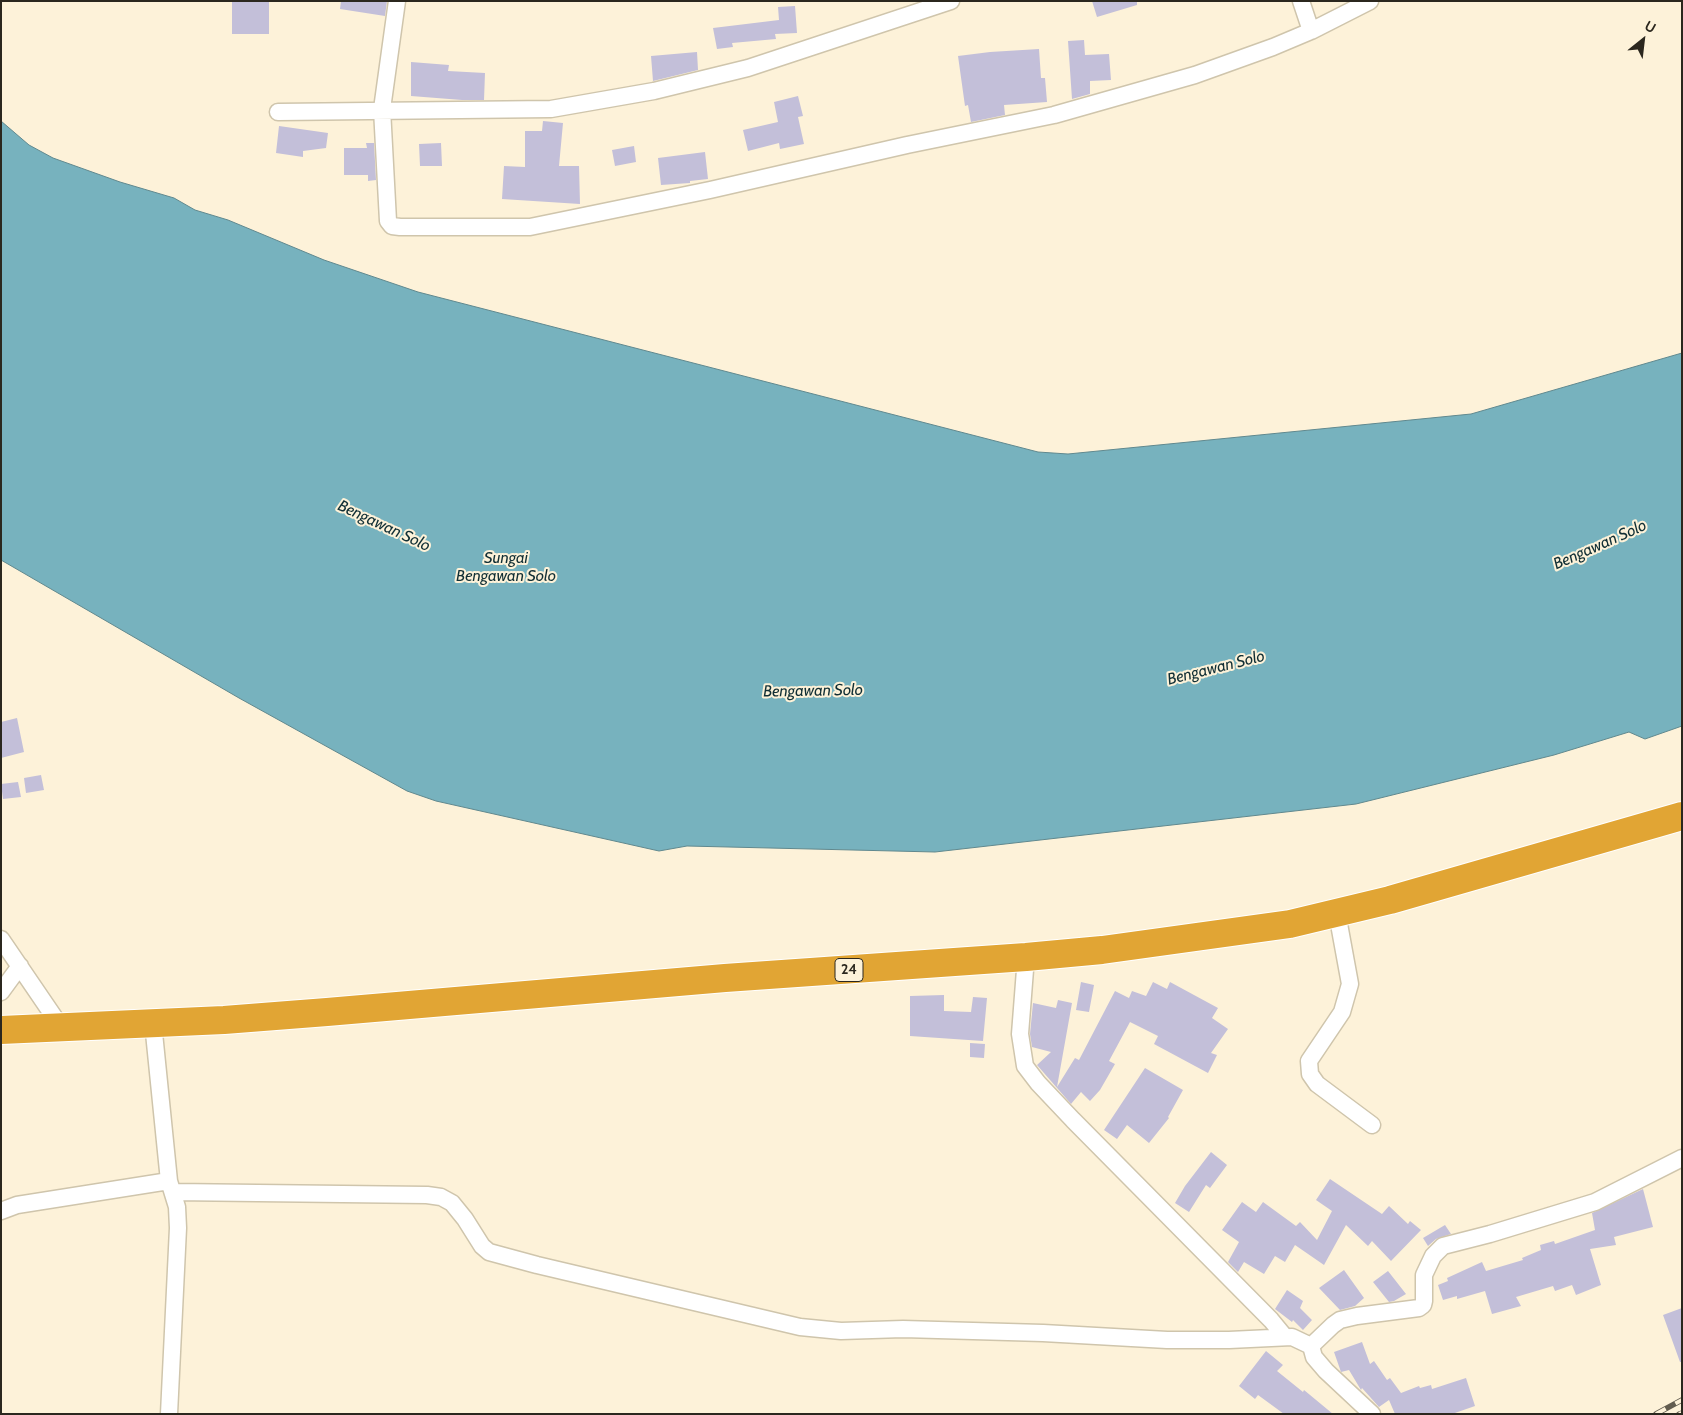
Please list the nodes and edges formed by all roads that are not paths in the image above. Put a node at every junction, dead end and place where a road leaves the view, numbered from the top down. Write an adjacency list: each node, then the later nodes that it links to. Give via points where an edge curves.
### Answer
1 (397, 1): 6 (street)
2 (951, 1): 6 (street, via 748,68 654,91 551,109)
3 (1302, 1): 5 (street)
4 (1370, 1): 5 (street)
5 (1310, 31): 6 (street, via 1195,75 1054,115 530,227 392,226 388,221)
6 (382, 110): 7 (street)
7 (278, 112)
8 (1682, 816): 9 (highway, 24)
9 (1337, 913): 11 (highway, 24, via 1238,932); 17 (street, via 1350,984 1342,1012 1309,1061 1310,1074 1317,1084)
10 (1, 939): 12 (street)
11 (1026, 957): 14 (highway, 24); 21 (street, via 1020,1034 1025,1066)
12 (20, 966): 13 (street); 15 (street)
13 (1, 992)
14 (153, 1023): 15 (highway, 24); 19 (street)
15 (61, 1027): 16 (highway, 24)
16 (1, 1030)
17 (1372, 1125)
18 (1682, 1158): 22 (street, via 1596,1202 1443,1246 1433,1256 1424,1275 1424,1301 1419,1308 1340,1320)
19 (171, 1186): 20 (street, via 17,1205); 21 (street, via 442,1197 452,1203 489,1252 800,1327 1043,1333 1167,1340); 23 (street, via 178,1228)
20 (1, 1211)
21 (1285, 1337): 22 (street, via 1296,1338)
22 (1311, 1346): 24 (street, via 1314,1356 1326,1371)
23 (169, 1414)
24 (1372, 1414)

